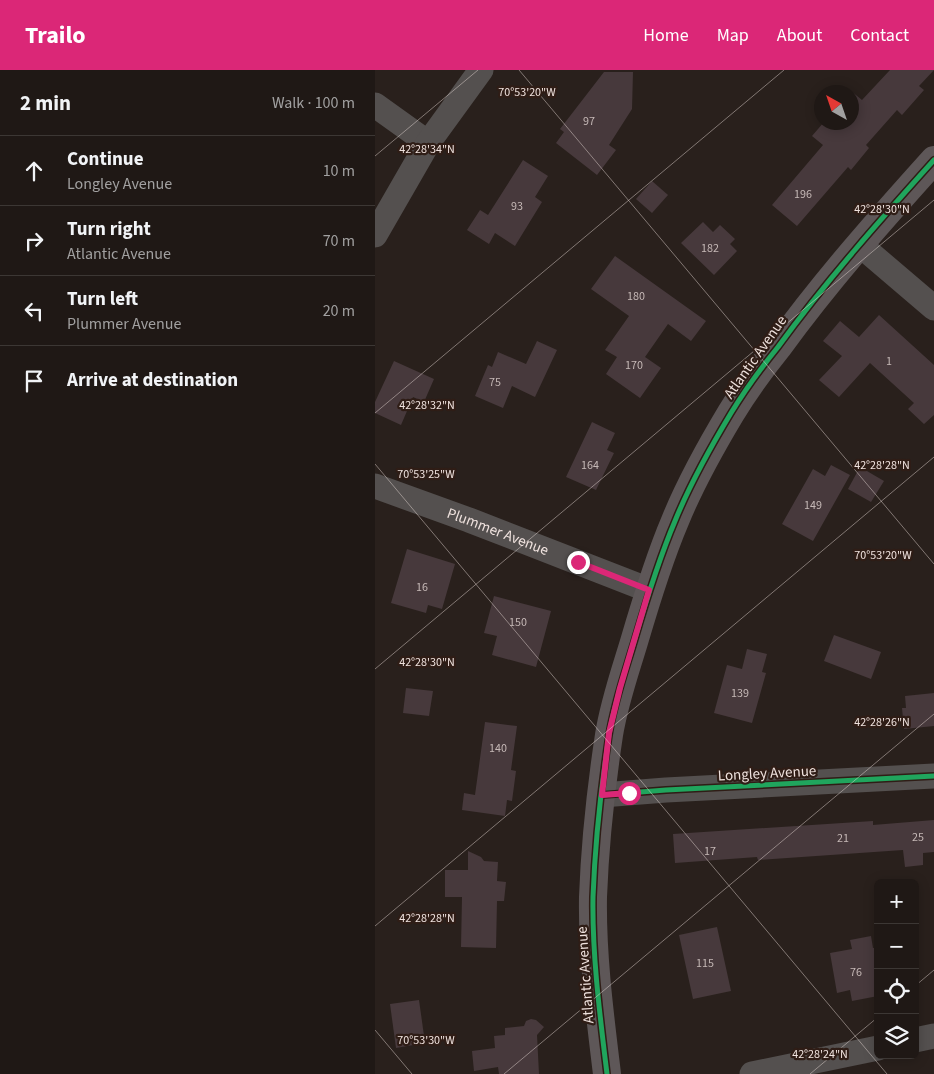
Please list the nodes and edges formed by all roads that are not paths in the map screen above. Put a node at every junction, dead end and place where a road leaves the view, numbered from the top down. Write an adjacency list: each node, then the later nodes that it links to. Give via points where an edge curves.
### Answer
1 (481, 70): 3 (street)
2 (375, 105): 3 (street)
3 (428, 142): 5 (street)
4 (934, 160): 6 (main road, Atlantic Avenue)
5 (375, 235)
6 (859, 244): 7 (street); 9 (main road, Atlantic Avenue, via 802,313 731,413 675,520)
7 (934, 308)
8 (375, 486): 9 (street, Plummer Avenue)
9 (649, 590): 11 (main road, Atlantic Avenue, via 609,733)
10 (934, 776): 11 (street, Longley Avenue)
11 (602, 795): 15 (main road, Atlantic Avenue, via 593,898)
12 (934, 1036): 13 (street)
13 (919, 1039)
14 (874, 1049): 16 (street)
15 (607, 1074)
16 (752, 1074)

